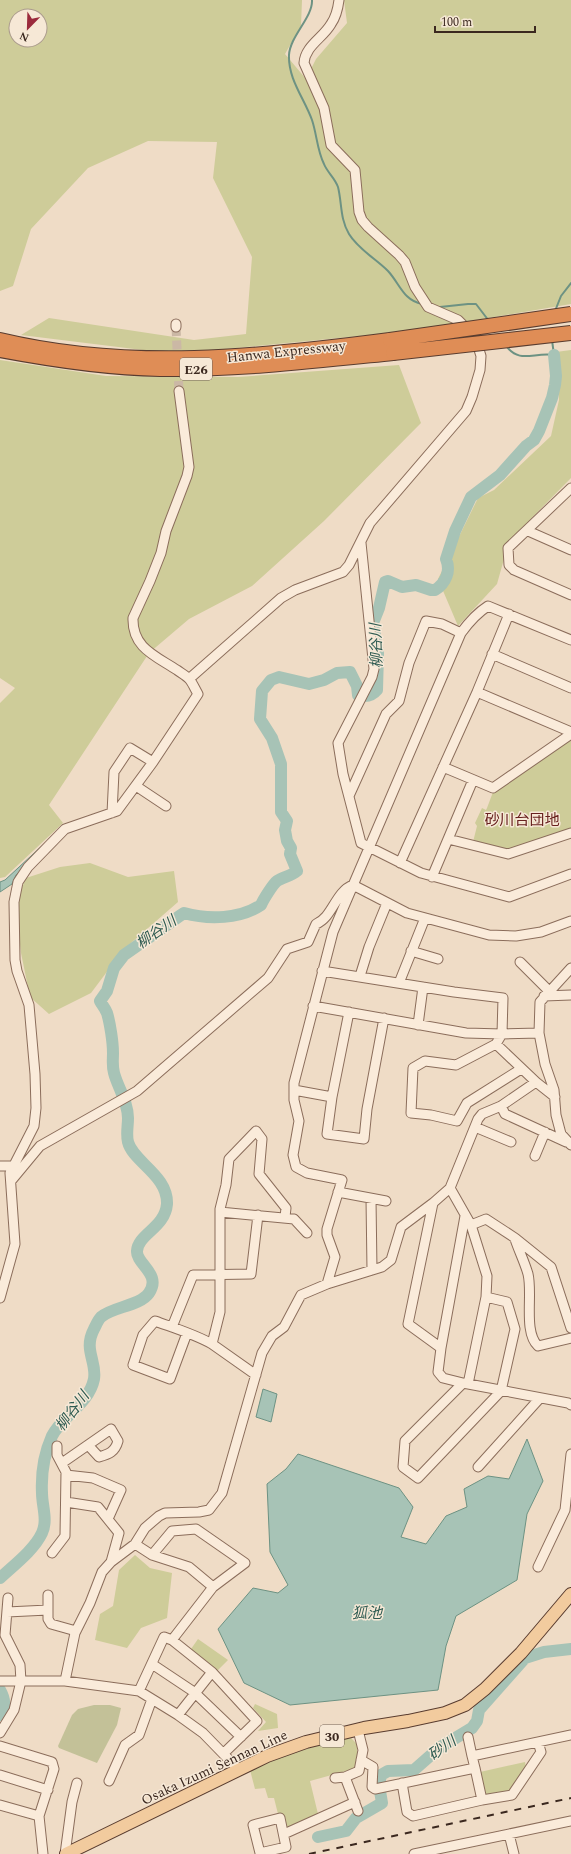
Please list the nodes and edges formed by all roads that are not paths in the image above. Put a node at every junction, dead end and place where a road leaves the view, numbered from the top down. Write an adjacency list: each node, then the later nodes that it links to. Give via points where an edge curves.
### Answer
1 (338, 0): 9 (street, via 338,9 331,24 304,57 304,63 324,108 331,145 355,170 362,220 399,254 428,307 458,320 475,337 481,356 480,370 466,411 375,517)
2 (571, 314): 4 (highway, Hanwa Expressway / E26, bridge, via 282,353 197,359 81,353)
3 (571, 334): 5 (highway, Hanwa Expressway / E26, bridge, via 234,368 159,369 79,363)
4 (0, 340)
5 (0, 350)
6 (179, 391): 16 (street, via 189,467 161,552 133,618 133,627 135,637 141,645)
7 (571, 488): 8 (street)
8 (528, 531): 10 (street); 11 (street, via 508,548 509,565 514,570)
9 (361, 541): 16 (street, via 344,572 295,590 281,598); 24 (street, via 374,669 338,744)
10 (571, 550)
11 (571, 595)
12 (509, 614): 13 (street, via 488,606 478,613); 14 (street); 15 (street)
13 (461, 633): 24 (street, via 442,624 426,621 409,663 399,701 386,714); 29 (street)
14 (571, 640)
15 (492, 654): 17 (street); 18 (street)
16 (189, 679): 20 (street, via 198,694)
17 (571, 688)
18 (477, 692): 19 (street); 21 (street)
19 (571, 733): 22 (street, via 493,788)
20 (153, 762): 23 (street); 26 (street, via 130,748 114,772)
21 (443, 767): 22 (street); 30 (street)
22 (473, 780): 28 (street)
23 (136, 786): 25 (street); 26 (street, via 117,811)
24 (349, 796): 29 (street, via 361,843)
25 (166, 806)
26 (112, 813): 66 (street, via 65,830 28,867 15,890 15,960 29,1005 36,1108 34,1126)
27 (571, 833): 28 (street, via 508,854)
28 (448, 839): 32 (street)
29 (369, 847): 30 (street); 33 (street)
30 (400, 863): 32 (street)
31 (571, 874): 32 (street, via 509,897)
32 (432, 877)
33 (353, 885): 34 (street); 41 (street, via 333,932); 67 (street, via 346,888 322,921 316,924 308,942 287,949 268,978 137,1091 40,1146)
34 (387, 903): 35 (street); 42 (street)
35 (424, 918): 36 (street, via 489,935 509,936 541,932); 37 (street)
36 (569, 924)
37 (412, 951): 38 (street); 43 (street)
38 (438, 959)
39 (520, 962): 45 (street)
40 (571, 968): 45 (street)
41 (322, 971): 42 (street); 47 (street)
42 (360, 976): 43 (street)
43 (399, 983): 44 (street)
44 (423, 987): 50 (street); 52 (street, via 503,998)
45 (547, 993): 46 (street); 51 (street, via 539,1008)
46 (571, 994)
47 (313, 1006): 48 (street); 56 (street)
48 (349, 1012): 49 (street); 57 (street)
49 (384, 1018): 50 (street); 57 (street, via 364,1139 327,1134)
50 (418, 1024): 52 (street, via 466,1033)
51 (538, 1033): 52 (street); 58 (street)
52 (502, 1034): 53 (street)
53 (496, 1044): 54 (street); 54 (street, via 456,1065 425,1061 413,1068 410,1113 457,1121 467,1104)
54 (521, 1068): 55 (street)
55 (536, 1082): 58 (street); 59 (street)
56 (294, 1090): 57 (street); 69 (street, via 299,1121 293,1147 293,1162 299,1170 307,1173 342,1180)
57 (332, 1097)
58 (555, 1097): 63 (street, via 561,1134)
59 (501, 1106): 60 (street, via 482,1114); 61 (street, via 505,1114)
60 (475, 1127): 62 (street); 68 (street)
61 (546, 1132): 63 (street); 64 (street)
62 (511, 1142)
63 (570, 1144)
64 (535, 1156)
65 (0, 1166): 66 (street)
66 (12, 1166): 67 (street)
67 (11, 1181): 84 (street, via 15,1244)
68 (450, 1188): 72 (street); 75 (street)
69 (338, 1192): 70 (street); 82 (street, via 327,1228 335,1257)
70 (371, 1198): 71 (street); 80 (street)
71 (386, 1201)
72 (433, 1203): 80 (street, via 402,1227 391,1260 382,1267); 90 (street, via 408,1324)
73 (220, 1212): 74 (street); 76 (street, via 229,1159 256,1131 262,1139 259,1174 286,1208); 81 (street)
74 (258, 1215): 76 (street); 81 (street, via 251,1274)
75 (465, 1216): 77 (street); 90 (street)
76 (286, 1217): 78 (street, via 294,1218)
77 (471, 1225): 79 (street, via 486,1219); 83 (street, via 487,1276)
78 (307, 1233)
79 (515, 1238): 86 (street, via 551,1267); 88 (street, via 528,1276 530,1322 534,1342 538,1346)
80 (372, 1270): 82 (street)
81 (220, 1274): 85 (street, via 193,1275); 89 (street, via 220,1312)
82 (326, 1284): 91 (street, via 301,1295 284,1327 272,1336 262,1353)
83 (486, 1297): 92 (street); 93 (street, via 507,1302 515,1328)
84 (0, 1298)
85 (172, 1327): 87 (street); 87 (street, via 155,1321 143,1335 133,1365 170,1379)
86 (571, 1328)
87 (187, 1333): 89 (street)
88 (571, 1338)
89 (212, 1344): 91 (street)
90 (440, 1348): 92 (street, via 438,1372 443,1378)
91 (256, 1375): 104 (street, via 222,1493 216,1503 209,1510 165,1513 159,1516 145,1528)
92 (465, 1384): 93 (street); 93 (street, via 405,1441 403,1467 418,1478)
93 (501, 1391): 94 (street)
94 (540, 1398): 95 (street); 100 (street)
95 (571, 1405)
96 (88, 1445): 99 (street)
97 (57, 1446): 99 (street)
98 (571, 1454): 108 (street, via 565,1510)
99 (62, 1463): 101 (street)
100 (478, 1467)
101 (66, 1475): 102 (street); 103 (street, via 93,1478 121,1490)
102 (66, 1502): 103 (street, via 98,1507); 105 (street, via 65,1536)
103 (108, 1519): 107 (street, via 119,1533)
104 (135, 1544): 106 (street); 107 (street)
105 (52, 1553)
106 (152, 1554): 109 (street, via 189,1566); 109 (street, via 172,1531 196,1529 245,1563)
107 (111, 1562): 115 (street, via 102,1572)
108 (538, 1567)
109 (213, 1587): 116 (street)
110 (571, 1594): 126 (main road, Osaka Izumi Sennan Line / 30, via 521,1653 485,1689 464,1705 445,1713)
111 (48, 1595): 113 (street)
112 (8, 1598): 114 (street)
113 (48, 1610): 114 (street); 115 (street, via 51,1624)
114 (7, 1612): 120 (street, via 5,1634 20,1665)
115 (76, 1631): 121 (street)
116 (172, 1640): 117 (street, via 164,1638); 118 (street)
117 (152, 1664): 122 (street); 123 (street)
118 (212, 1672): 123 (street); 129 (street, via 257,1721)
119 (3, 1681): 120 (street)
120 (21, 1681): 121 (street); 127 (street, via 14,1710)
121 (65, 1681): 122 (street)
122 (139, 1691): 124 (street)
123 (194, 1692): 125 (street); 129 (street)
124 (152, 1699): 125 (street); 141 (street, via 139,1735 125,1745)
125 (178, 1715): 133 (street, via 203,1733)
126 (358, 1730): 135 (street, via 363,1750); 137 (main road, Osaka Izumi Sennan Line / 30, via 306,1742 267,1756)
127 (0, 1733)
128 (571, 1735): 131 (street)
129 (241, 1737): 133 (street)
130 (468, 1737): 134 (street)
131 (538, 1742): 134 (street); 145 (street, via 541,1752 512,1795)
132 (0, 1746): 144 (street, via 52,1762 54,1770)
133 (224, 1753): 137 (street)
134 (472, 1756): 136 (street)
135 (361, 1760): 139 (street, via 359,1771); 143 (street, via 373,1767 372,1787)
136 (475, 1768): 143 (street); 145 (street)
137 (239, 1770): 152 (main road, Osaka Izumi Sennan Line / 30)
138 (0, 1775): 144 (street)
139 (345, 1777): 140 (street); 149 (street, via 356,1807)
140 (335, 1778)
141 (109, 1781)
142 (77, 1783): 152 (street)
143 (402, 1783): 145 (street, via 408,1812 413,1816)
144 (48, 1790): 147 (street)
145 (482, 1800)
146 (0, 1805): 147 (street)
147 (39, 1816): 151 (street)
148 (571, 1821): 150 (street)
149 (284, 1834): 149 (street, via 286,1847 260,1853 253,1825 280,1818)
150 (509, 1834): 153 (street); 154 (street)
151 (43, 1854)
152 (65, 1854)
153 (414, 1854)
154 (514, 1854)

